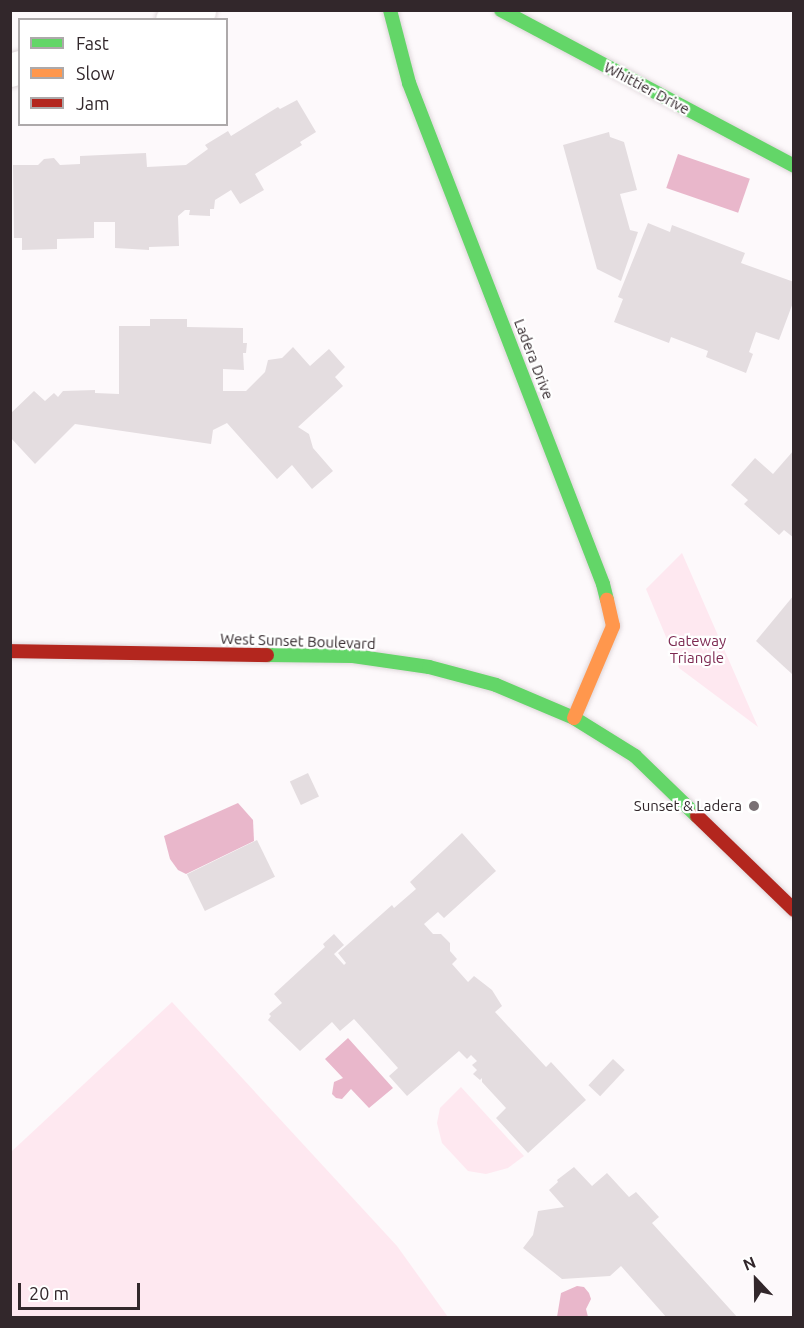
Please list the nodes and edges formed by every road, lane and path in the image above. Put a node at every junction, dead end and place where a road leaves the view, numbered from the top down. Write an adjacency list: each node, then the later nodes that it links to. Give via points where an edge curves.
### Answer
1 (199, 10): 5 (street)
2 (409, 10): 4 (street)
3 (501, 10): 6 (street, Whittier Drive)
4 (391, 11): 8 (street, Ladera Drive, via 409,83 603,584 613,626)
5 (177, 18)
6 (794, 166)
7 (10, 651): 8 (street, West Sunset Boulevard, via 353,656 429,667 496,685)
8 (574, 718): 9 (street, West Sunset Boulevard, via 635,756)
9 (794, 910)

